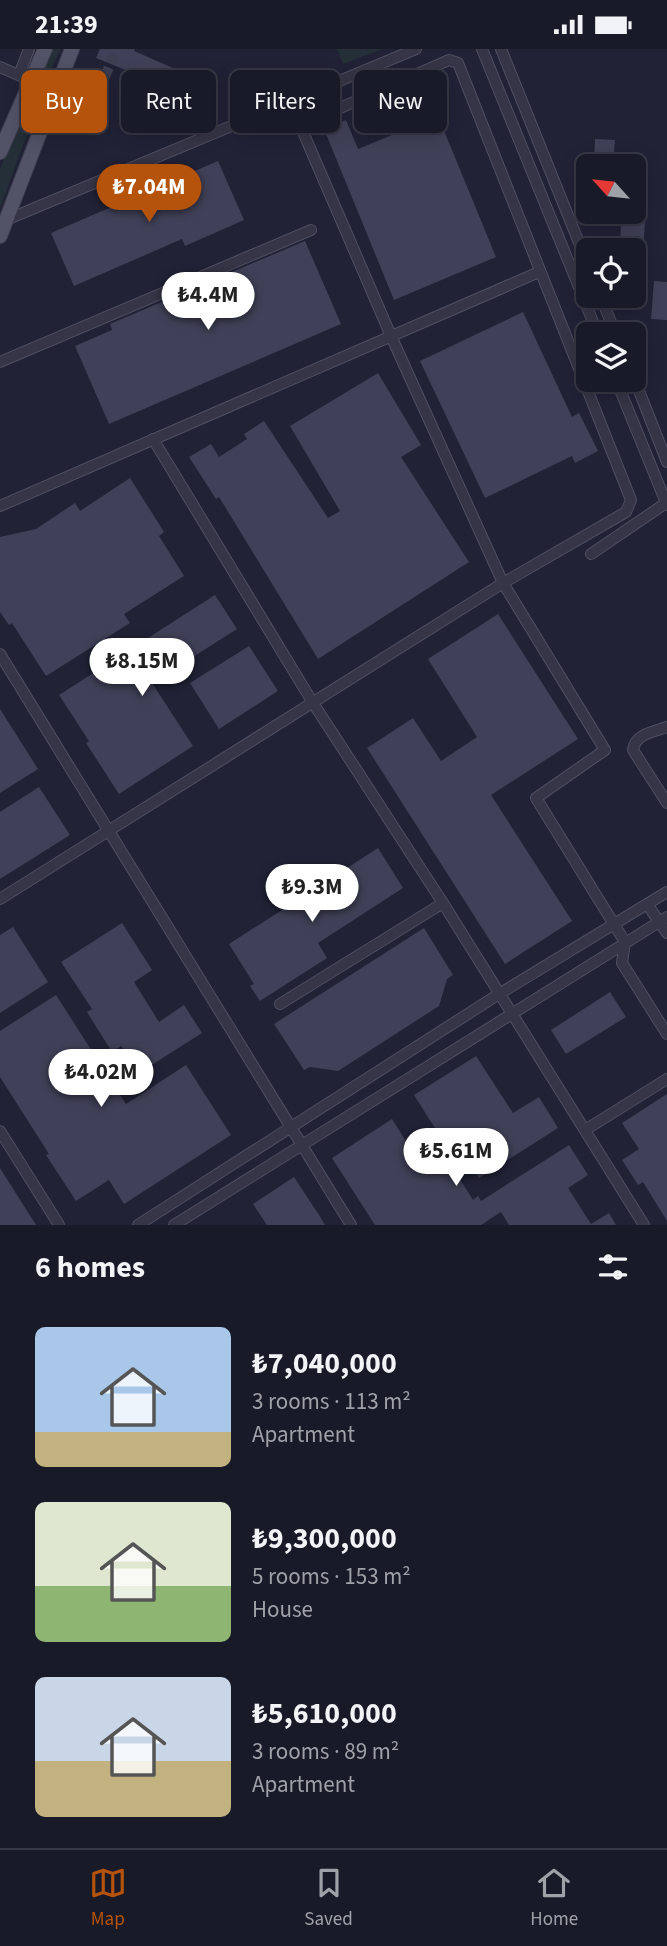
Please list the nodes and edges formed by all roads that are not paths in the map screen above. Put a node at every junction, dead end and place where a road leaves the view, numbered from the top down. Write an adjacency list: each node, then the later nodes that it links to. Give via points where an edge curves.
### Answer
1 (29, 49): 8 (street)
2 (45, 49): 9 (main road)
3 (72, 49): 13 (main road)
4 (416, 49): 13 (street)
5 (482, 49): 18 (street)
6 (501, 49): 16 (street)
7 (0, 67): 10 (street)
8 (27, 70)
9 (31, 70)
10 (21, 76)
11 (21, 92): 12 (main road)
12 (0, 152)
13 (6, 220): 15 (main road)
14 (312, 230): 20 (street)
15 (0, 236)
16 (577, 238)
17 (539, 272): 19 (street); 19 (street, via 458,63 449,60 306,123 303,132); 28 (street, via 631,500 626,512)
18 (576, 281)
19 (391, 336): 23 (street); 28 (street)
20 (0, 362)
21 (621, 392): 25 (street)
22 (639, 392): 24 (street)
23 (153, 439): 26 (street); 30 (street)
24 (667, 462)
25 (667, 504): 27 (street)
26 (0, 506)
27 (591, 554)
28 (503, 583): 30 (street); 39 (street, via 605,750 536,798)
29 (0, 654): 33 (street)
30 (313, 703): 33 (street); 36 (street)
31 (667, 727): 32 (street, via 634,743)
32 (667, 803)
33 (109, 829): 35 (street); 47 (street)
34 (667, 892): 37 (street)
35 (0, 899)
36 (443, 903): 42 (street); 43 (street)
37 (647, 904): 38 (street); 39 (street)
38 (663, 919): 40 (street); 41 (street)
39 (615, 925): 41 (street); 42 (street)
40 (667, 933)
41 (625, 942): 44 (street); 45 (street, via 622,963)
42 (499, 994): 44 (street); 47 (street)
43 (281, 1004)
44 (511, 1014): 48 (street); 50 (street)
45 (667, 1034)
46 (667, 1079): 48 (street)
47 (291, 1128): 50 (street); 52 (street)
48 (585, 1130): 55 (street)
49 (0, 1131): 51 (street)
50 (302, 1146): 53 (street); 54 (street)
51 (59, 1225)
52 (138, 1225)
53 (174, 1225)
54 (351, 1225)
55 (645, 1225)

